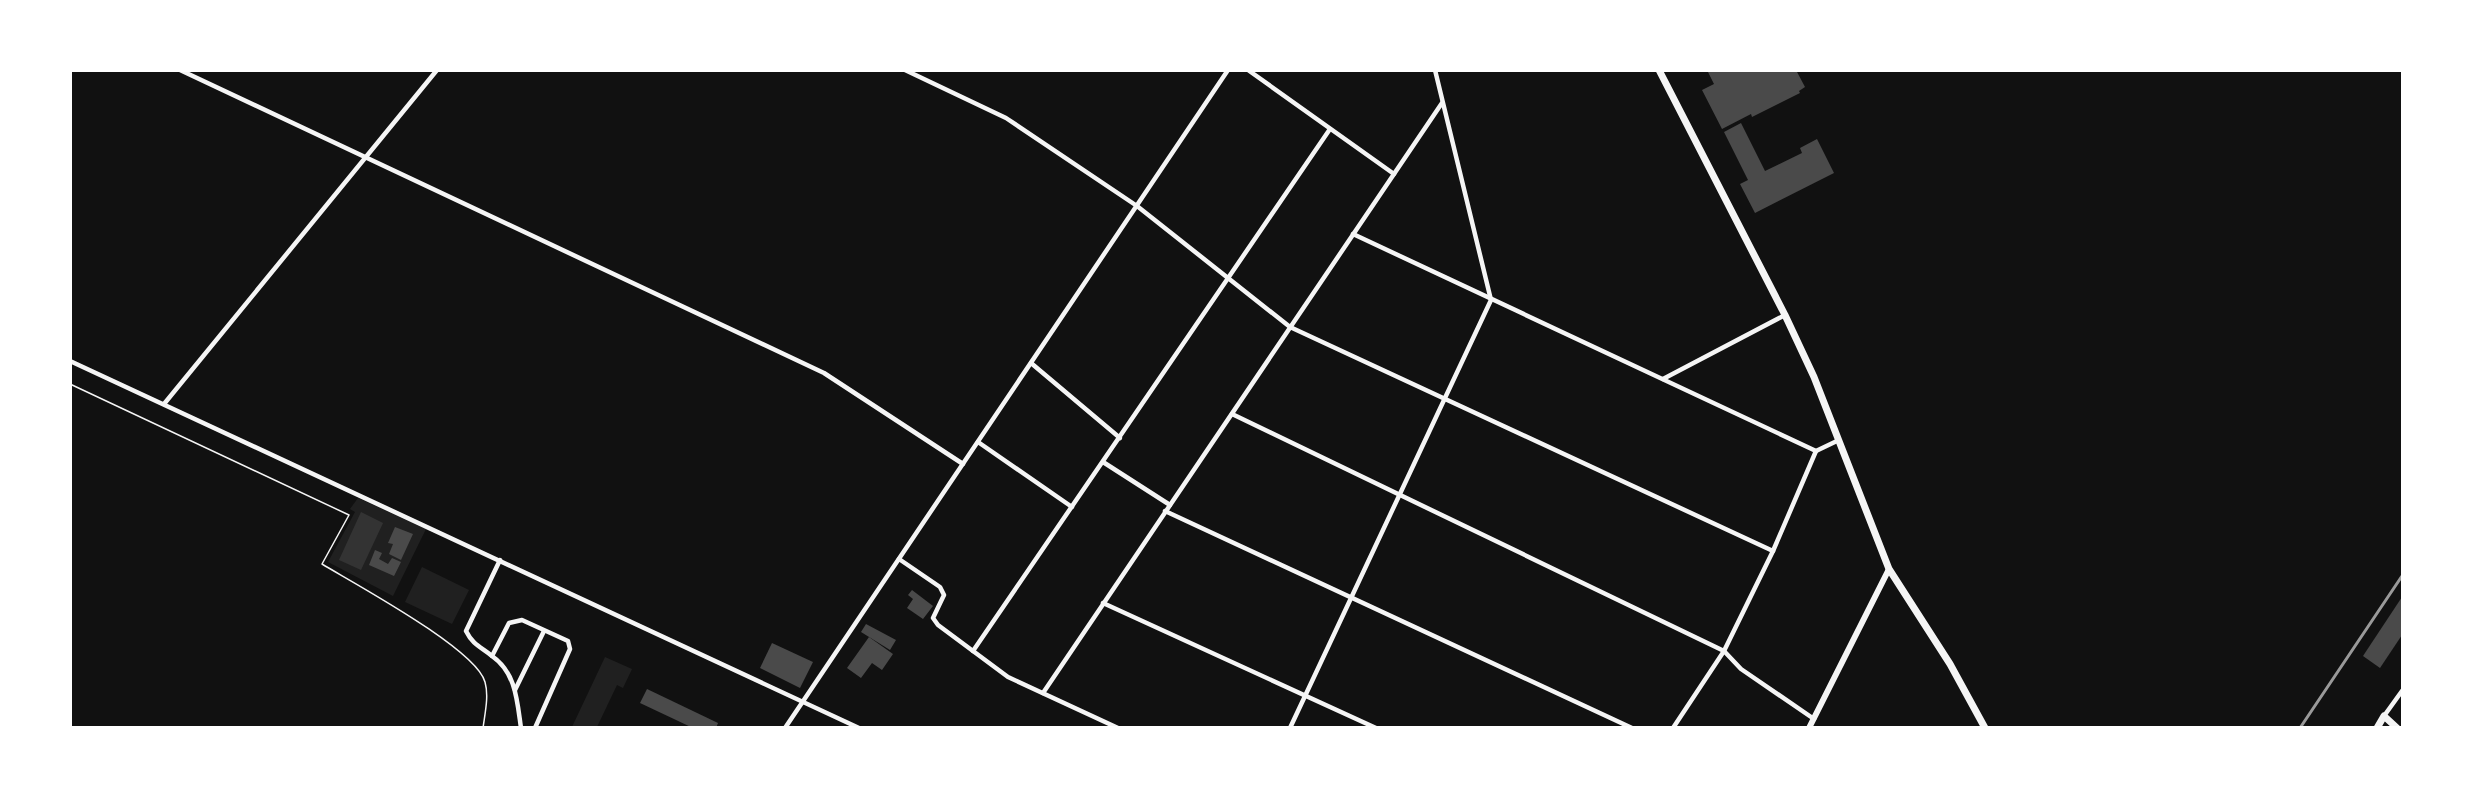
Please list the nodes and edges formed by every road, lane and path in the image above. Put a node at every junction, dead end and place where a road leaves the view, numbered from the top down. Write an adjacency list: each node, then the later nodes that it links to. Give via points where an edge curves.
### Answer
1 (180, 70): 10 (street)
2 (437, 70): 10 (street)
3 (905, 70): 12 (street, via 1006,118)
4 (1228, 70): 12 (street)
5 (1248, 70): 9 (street)
6 (1434, 70): 8 (street)
7 (1659, 70): 16 (main road)
8 (1442, 103): 11 (street); 15 (street)
9 (1330, 129): 11 (street); 14 (street)
10 (365, 157): 23 (street); 30 (street, via 824,373)
11 (1394, 174): 13 (street)
12 (1137, 206): 14 (street); 19 (street)
13 (1353, 234): 15 (street); 17 (street)
14 (1229, 277): 17 (street); 25 (street)
15 (1491, 300): 20 (street); 22 (street)
16 (1785, 315): 20 (street); 26 (main road)
17 (1290, 327): 22 (street); 24 (street)
18 (70, 361): 23 (street)
19 (1031, 363): 25 (street); 27 (street)
20 (1662, 379): 28 (street)
21 (70, 384): 53 (path, via 349,515 322,564 440,636 466,658 485,680)
22 (1445, 399): 31 (street); 35 (street)
23 (164, 404): 37 (street)
24 (1232, 414): 31 (street); 32 (street)
25 (1120, 438): 29 (street)
26 (1839, 440): 28 (street); 38 (main road)
27 (978, 442): 30 (street); 33 (street)
28 (1816, 451): 35 (street)
29 (1103, 462): 32 (street); 33 (street)
30 (963, 464): 36 (street)
31 (1400, 493): 39 (street); 43 (street)
32 (1170, 505): 34 (street)
33 (1072, 507): 42 (street)
34 (1165, 511): 39 (street); 40 (street)
35 (1773, 551): 43 (street)
36 (899, 558): 42 (street, via 940,587 944,595 933,613 935,622); 49 (street)
37 (500, 560): 44 (street, via 466,630 477,648); 49 (street)
38 (1889, 569): 51 (street); 63 (main road, via 1950,664)
39 (1351, 597): 48 (street); 61 (street)
40 (1103, 603): 47 (street); 48 (street)
41 (544, 631): 44 (street, via 522,620 513,621); 45 (street); 55 (street, via 565,638 570,649)
42 (973, 651): 47 (street, via 1008,677)
43 (1724, 651): 51 (street, via 1741,669); 62 (street)
44 (492, 656): 45 (street, via 510,674)
45 (515, 690): 54 (street)
46 (2403, 691): 50 (street)
47 (1043, 693): 58 (street)
48 (1305, 695): 59 (street); 60 (street)
49 (803, 701): 56 (street); 57 (street)
50 (2384, 716): 64 (main road); 65 (main road)
51 (1814, 719): 52 (street)
52 (1810, 727)
53 (483, 728)
54 (521, 728)
55 (535, 728)
56 (785, 728)
57 (859, 728)
58 (1118, 728)
59 (1290, 728)
60 (1376, 728)
61 (1632, 728)
62 (1673, 728)
63 (1985, 728)
64 (2377, 728)
65 (2397, 728)

